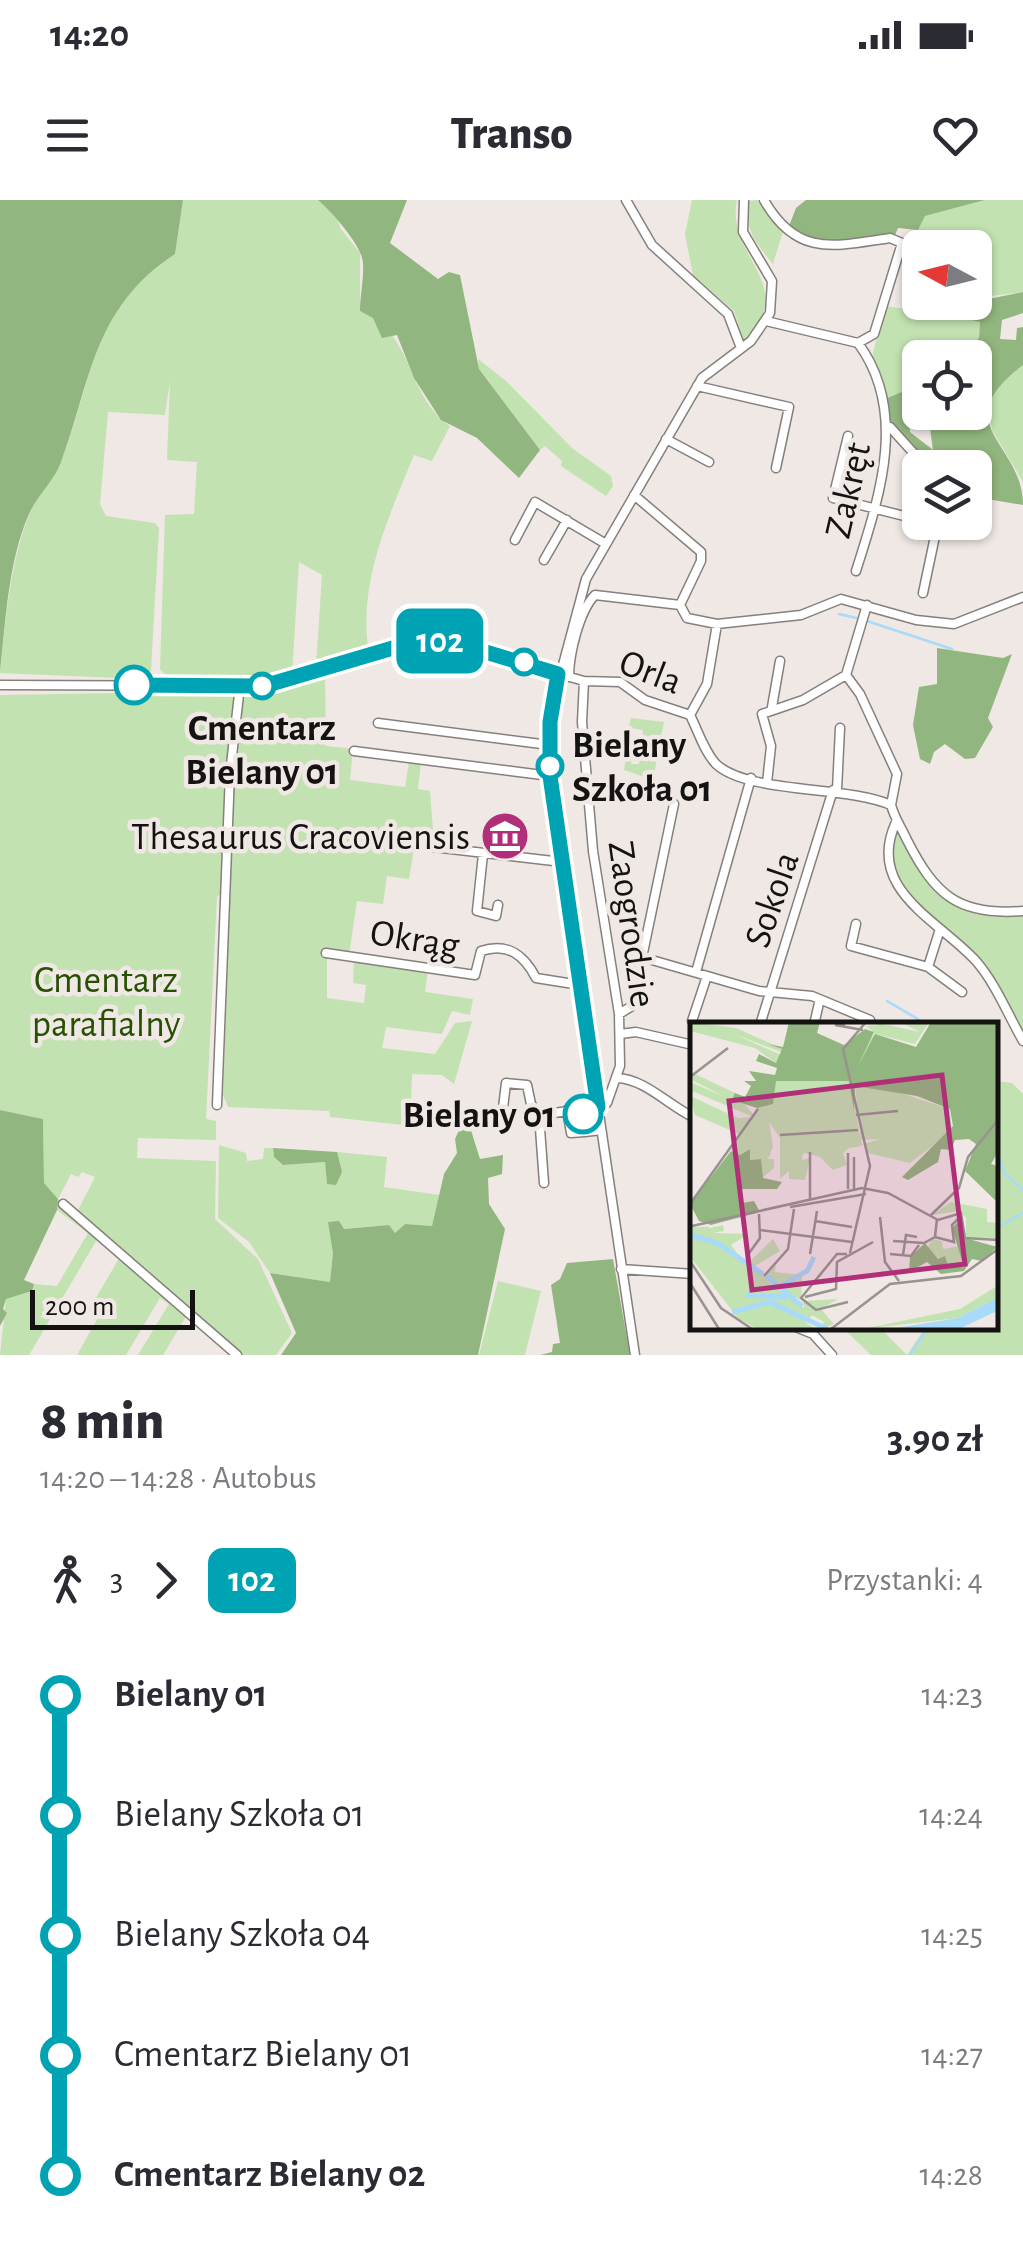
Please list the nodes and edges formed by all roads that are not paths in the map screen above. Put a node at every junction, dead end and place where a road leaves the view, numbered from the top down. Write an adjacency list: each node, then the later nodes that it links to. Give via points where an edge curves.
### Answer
1 (626, 200): 6 (street, via 652,245 728,314)
2 (744, 200): 4 (street, via 743,232 772,281)
3 (764, 200): 5 (street, via 814,246 890,238 902,243 874,334)
4 (766, 322): 5 (street); 6 (street)
5 (858, 343): 8 (street, Zakręt)
6 (741, 348): 7 (street)
7 (697, 386): 10 (street); 13 (street, via 789,407)
8 (890, 426): 11 (street); 15 (street, Zakręt)
9 (848, 436): 15 (street, via 832,498)
10 (666, 439): 12 (street); 14 (street)
11 (911, 450)
12 (710, 462)
13 (776, 468)
14 (634, 496): 20 (street); 25 (street, via 701,552)
15 (875, 510): 16 (street); 22 (street, Zakręt)
16 (902, 516)
17 (567, 520): 18 (street, via 535,502); 20 (street); 21 (street)
18 (515, 540)
19 (933, 540): 23 (street)
20 (606, 544): 29 (street, via 583,588)
21 (544, 560)
22 (856, 571)
23 (922, 593)
24 (1023, 597): 26 (street, via 954,624)
25 (680, 605): 27 (street, via 687,618); 31 (street, via 595,596 586,606)
26 (868, 605): 27 (street, via 831,599 802,615); 30 (street)
27 (717, 624): 36 (street, via 707,684)
28 (780, 661): 35 (street)
29 (558, 674): 31 (street, Orla); 34 (street, Orla, via 466,646 420,640 284,683); 39 (street)
30 (846, 676): 35 (street, via 803,700); 46 (street, via 898,774)
31 (569, 677): 32 (street, Orla)
32 (584, 681): 36 (street, Orla, via 620,682 645,700); 64 (street, Zaogrodzie, via 593,851)
33 (0, 685): 34 (street, Orla)
34 (240, 686): 73 (street, via 230,773)
35 (772, 707): 43 (street, via 762,714 770,746)
36 (690, 715): 42 (street, Orla, via 717,764)
37 (378, 723): 39 (street)
38 (840, 728): 44 (street)
39 (549, 744): 41 (street)
40 (354, 752): 41 (street)
41 (550, 776): 50 (street)
42 (751, 778): 43 (street, Orla); 58 (street)
43 (767, 782): 44 (street, Orla)
44 (835, 790): 46 (street, Orla); 62 (street, Sokola)
45 (674, 804): 56 (street)
46 (891, 805): 47 (street)
47 (896, 822): 52 (street, via 923,872 946,897 995,912); 54 (street, via 886,855 890,877)
48 (416, 846): 49 (street)
49 (483, 854): 50 (street); 51 (street, via 477,911 496,916)
50 (562, 862): 60 (street)
51 (498, 905)
52 (1023, 911)
53 (856, 924): 57 (street, via 850,946)
54 (940, 929): 57 (street); 70 (street, via 989,978)
55 (326, 953): 60 (street, Okrąg, via 476,975 481,951 505,949 527,960 536,978)
56 (645, 958): 58 (street); 64 (street, via 632,1006)
57 (928, 967): 61 (street)
58 (696, 972): 59 (street)
59 (707, 976): 62 (street); 66 (street)
60 (580, 985): 74 (street)
61 (962, 992)
62 (768, 993): 63 (street); 67 (street, Sokola)
63 (819, 1002): 65 (street); 68 (street)
64 (619, 1014): 69 (street, Zaogrodzie)
65 (870, 1020)
66 (692, 1022)
67 (761, 1022)
68 (815, 1022)
69 (620, 1034): 71 (street); 72 (street, Zaogrodzie)
70 (1023, 1041)
71 (690, 1044)
72 (618, 1078): 74 (street); 79 (street, via 638,1081)
73 (216, 1106)
74 (598, 1107): 76 (street); 80 (street)
75 (503, 1108): 78 (street, via 506,1084 527,1085)
76 (582, 1108): 77 (street); 81 (street)
77 (567, 1110): 78 (street); 81 (street, via 572,1133)
78 (540, 1115): 82 (street)
79 (690, 1116)
80 (602, 1130): 81 (street); 84 (street)
81 (586, 1132)
82 (544, 1183)
83 (63, 1204): 87 (street)
84 (621, 1269): 85 (street); 88 (street)
85 (690, 1274)
86 (803, 1330): 89 (street)
87 (236, 1355)
88 (635, 1355)
89 (832, 1355)

